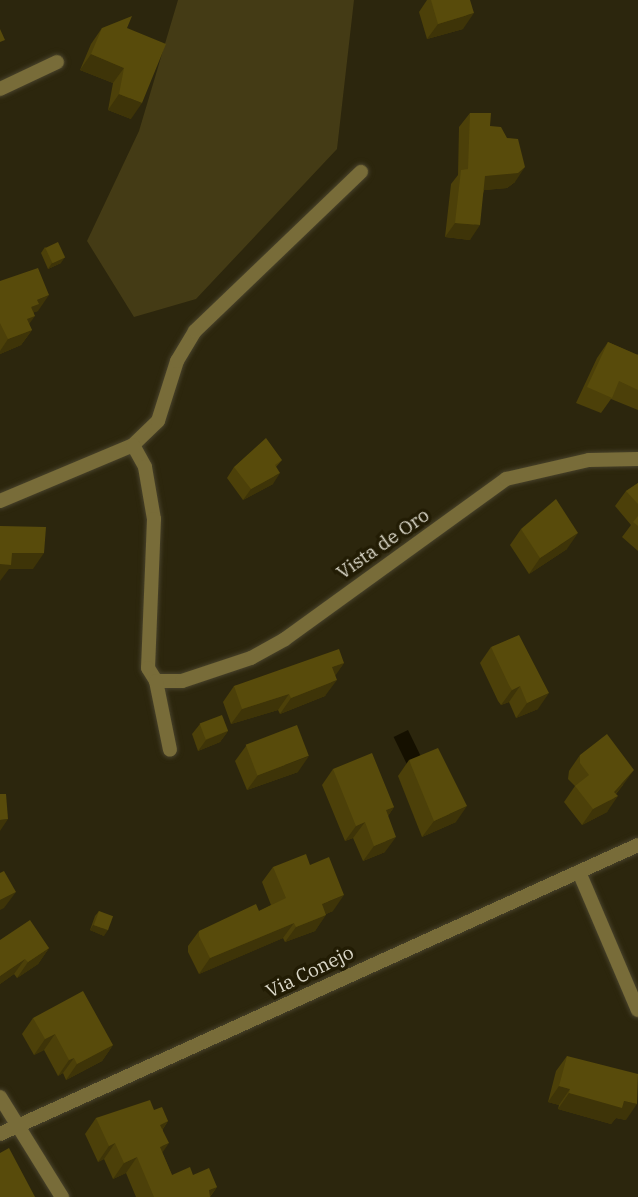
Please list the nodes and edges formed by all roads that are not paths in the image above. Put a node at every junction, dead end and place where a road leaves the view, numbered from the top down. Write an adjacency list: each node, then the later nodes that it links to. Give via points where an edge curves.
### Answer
1 (57, 62): 2 (street)
2 (0, 89)
3 (361, 172): 4 (street, via 195,331 177,361 158,421)
4 (133, 445): 6 (street); 7 (street, via 145,467 154,519 148,668)
5 (638, 459): 7 (street, Vista de Oro, via 589,460 506,479 285,639 209,674)
6 (0, 501)
7 (156, 681): 8 (street)
8 (170, 750)
9 (638, 845): 10 (street, Via Conejo)
10 (579, 872): 11 (street); 13 (street, Via Conejo)
11 (638, 1010)
12 (0, 1097): 13 (street)
13 (21, 1126): 14 (street, Via Conejo); 15 (street)
14 (0, 1134)
15 (62, 1197)

